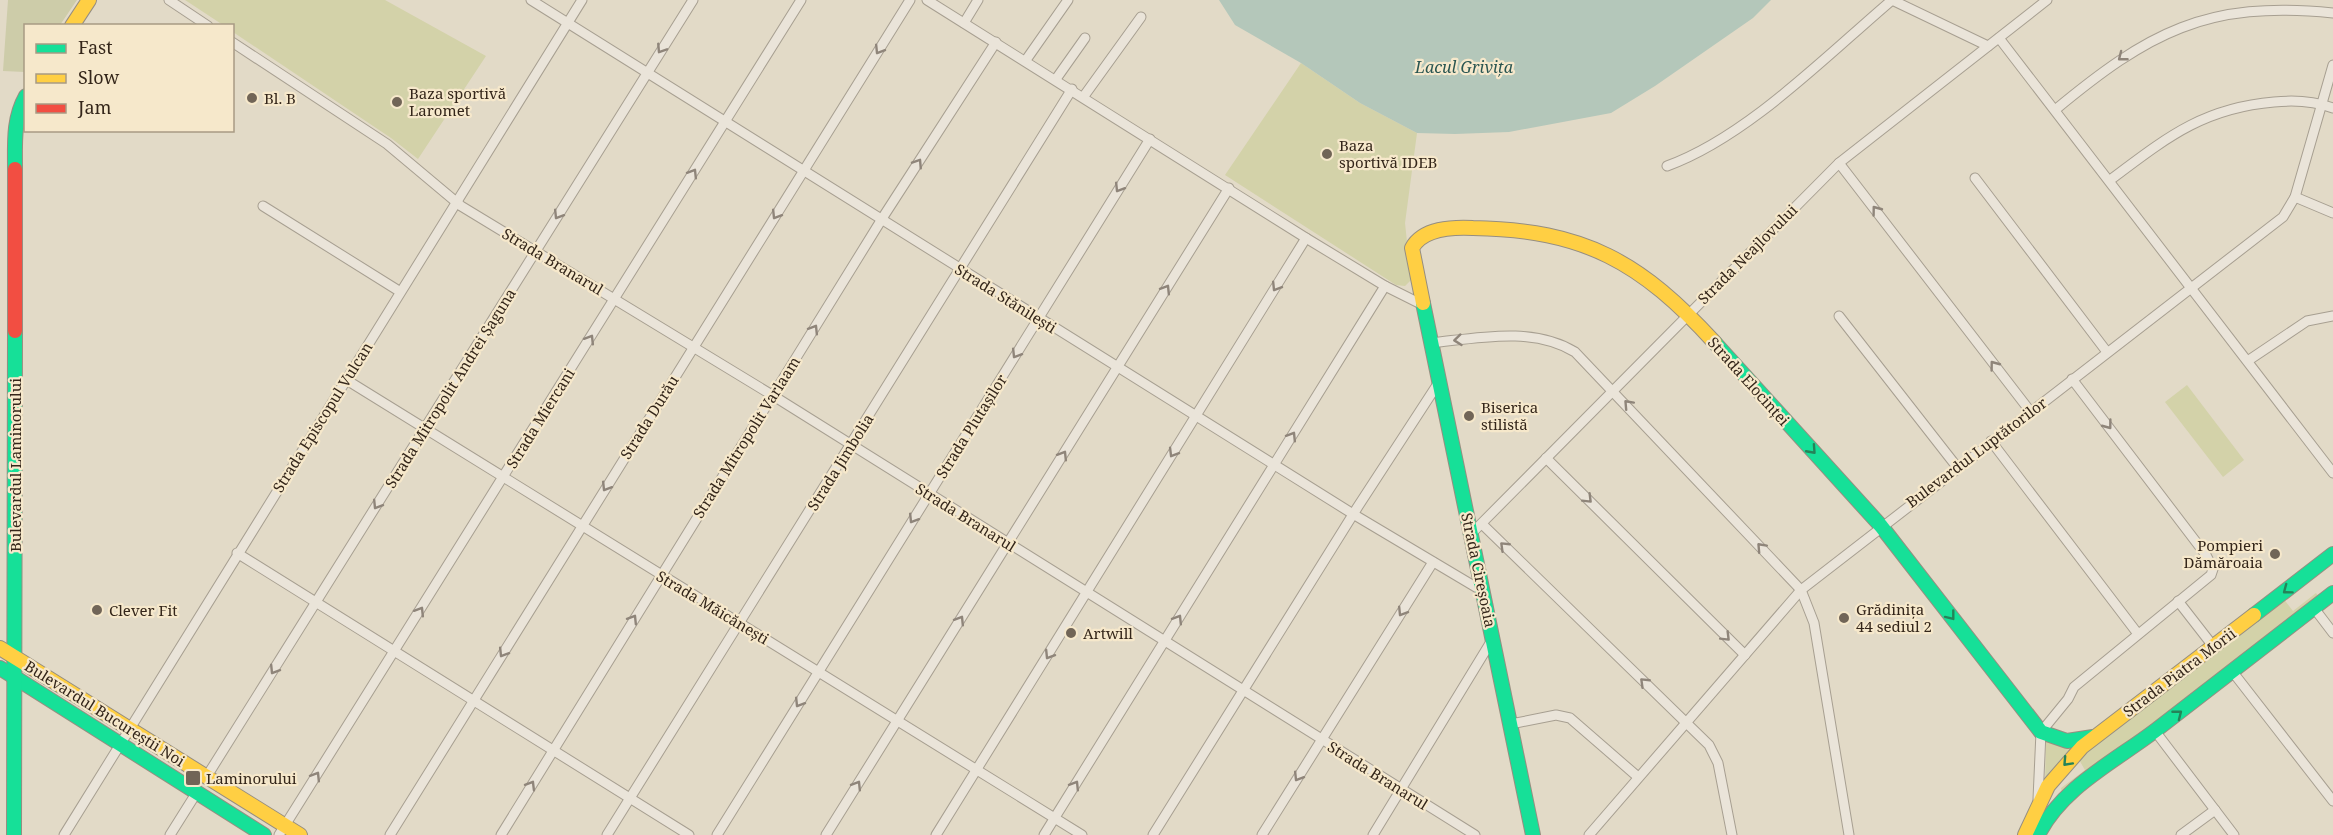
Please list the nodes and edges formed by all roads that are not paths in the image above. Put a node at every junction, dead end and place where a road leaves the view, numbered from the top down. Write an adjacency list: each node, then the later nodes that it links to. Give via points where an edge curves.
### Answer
1 (89, 0): 19 (street)
2 (169, 0): 20 (street)
3 (531, 0): 18 (street, Strada Stănilești)
4 (582, 0): 18 (street, Strada Episcopul Vulcan)
5 (693, 0): 28 (street, Strada Mitropolit Andrei Șaguna, one-way to 28)
6 (801, 0): 36 (street, Strada Miercani)
7 (910, 0): 40 (street, Strada Durău, one-way to 40)
8 (927, 0): 17 (street)
9 (978, 0): 17 (street)
10 (1068, 0): 26 (street)
11 (1892, 0): 25 (street); 39 (street, via 1750,119 1703,151)
12 (2047, 0): 22 (street, Strada Neajlovului)
13 (2240, 2): 15 (street, via 2294,4)
14 (2198, 11): 35 (street, one-way to 35, via 2135,46)
15 (2333, 13)
16 (1141, 17): 31 (street)
17 (966, 19): 23 (street)
18 (568, 22): 28 (street, Strada Stănilești); 45 (street, Strada Episcopul Vulcan)
19 (73, 24)
20 (204, 24)
21 (1085, 38): 29 (street)
22 (1999, 38): 25 (street, Strada Neajlovului); 35 (street)
23 (996, 42): 26 (street); 48 (street, Strada Mitropolit Varlaam, one-way to 23)
24 (234, 43): 45 (street, Strada Branarul, via 387,144)
25 (1988, 46): 38 (street, Strada Neajlovului)
26 (1026, 60): 29 (street)
27 (2333, 65): 33 (street, Bulevardul Luptătorilor)
28 (647, 72): 36 (street, Strada Stănilești); 50 (street, Strada Mitropolit Andrei Șaguna, one-way to 50)
29 (1056, 79): 30 (street)
30 (1072, 89): 31 (street); 51 (street, Strada Jimbolia)
31 (1084, 96): 37 (street)
32 (24, 99): 101 (street, Bulevardul Laminorului, via 15,125)
33 (2321, 104): 34 (street); 42 (street, via 2262,103 2216,112 2167,138); 44 (street, Bulevardul Luptătorilor)
34 (2333, 108)
35 (2055, 110): 42 (street)
36 (726, 121): 40 (street, Strada Stănilești); 55 (street, Strada Miercani, one-way to 36)
37 (1150, 139): 43 (street); 60 (street, Strada Plutașilor, one-way to 60)
38 (1839, 163): 57 (street, Strada Neajlovului); 71 (street, one-way to 38)
39 (1667, 166)
40 (803, 171): 48 (street, Strada Stănilești); 62 (street, Strada Durău, one-way to 62)
41 (1975, 178): 63 (street)
42 (2110, 180): 53 (street)
43 (1228, 188): 49 (street); 65 (street, one-way to 43)
44 (2295, 197): 47 (street); 53 (street, Bulevardul Luptătorilor, via 2283,217)
45 (454, 202): 50 (street, Strada Branarul); 54 (street, Strada Episcopul Vulcan)
46 (263, 206): 54 (street)
47 (2333, 213)
48 (881, 220): 51 (street, Strada Stănilești); 70 (street, Strada Mitropolit Varlaam, one-way to 48)
49 (1306, 238): 52 (street); 72 (street, one-way to 72)
50 (536, 251): 55 (street, Strada Branarul); 73 (street, Strada Mitropolit Andrei Șaguna)
51 (960, 269): 60 (street, Strada Stănilești); 75 (street, Strada Jimbolia)
52 (1385, 286): 56 (street); 77 (street, one-way to 52)
53 (2192, 287): 63 (street, Bulevardul Luptătorilor); 64 (street)
54 (399, 291): 66 (street, Strada Episcopul Vulcan)
55 (616, 298): 62 (street, Strada Branarul); 80 (street, Strada Miercani, one-way to 55)
56 (1423, 305): 57 (street, Strada Elocinței, via 1414,242 1432,232 1480,228 1532,231 1594,246 1637,269); 61 (street, Strada Cireșoaia)
57 (1688, 314): 69 (street, Strada Neajlovului); 85 (street, Strada Elocinței, one-way to 85)
58 (1839, 316): 78 (street)
59 (2333, 316): 64 (street, via 2307,321)
60 (1039, 318): 65 (street, Strada Stănilești); 81 (street, Strada Plutașilor, one-way to 81)
61 (1431, 343): 68 (street, Strada Cireșoaia); 69 (street, one-way to 61, via 1575,352 1555,342 1506,336)
62 (693, 346): 70 (street, Strada Branarul); 84 (street, Strada Durău, one-way to 84)
63 (2107, 352): 67 (street, Bulevardul Luptătorilor)
64 (2249, 360): 79 (street)
65 (1118, 367): 72 (street, Strada Stănilești); 87 (street, one-way to 65)
66 (345, 379): 73 (street, Strada Măicănești); 88 (street, Strada Episcopul Vulcan)
67 (2072, 379): 71 (street, Bulevardul Luptătorilor); 96 (street, one-way to 96, via 2212,563 2211,575)
68 (1439, 382): 82 (street); 86 (street, Strada Cireșoaia)
69 (1614, 390): 76 (street, Strada Neajlovului); 92 (street, one-way to 69)
70 (772, 395): 75 (street, Strada Branarul); 91 (street, Strada Mitropolit Varlaam)
71 (2030, 411): 74 (street, Bulevardul Luptătorilor)
72 (1195, 415): 77 (street, Strada Stănilești); 95 (street, one-way to 95)
73 (425, 429): 80 (street, Strada Măicănești); 97 (street, Strada Mitropolit Andrei Șaguna, one-way to 97)
74 (1992, 441): 78 (street, Bulevardul Luptătorilor); 102 (street)
75 (850, 444): 81 (street, Strada Branarul); 99 (street, Strada Jimbolia)
76 (1546, 458): 83 (street, Strada Neajlovului); 108 (street, one-way to 108)
77 (1274, 465): 82 (street, Strada Stănilești); 104 (street, one-way to 77)
78 (1957, 467): 85 (street, Bulevardul Luptătorilor)
79 (2333, 473)
80 (503, 477): 84 (street, Strada Măicănești); 107 (street, Strada Miercani, one-way to 80)
81 (928, 494): 87 (street, Strada Branarul); 112 (street, Strada Plutașilor, one-way to 112)
82 (1353, 514): 90 (street, Strada Stănilești); 114 (street)
83 (1482, 524): 86 (street, Strada Neajlovului); 117 (street, one-way to 83)
84 (581, 526): 91 (street, Strada Măicănești); 115 (street, Strada Durău, one-way to 115)
85 (1881, 526): 92 (street, Bulevardul Luptătorilor); 121 (street, Strada Elocinței, one-way to 121)
86 (1471, 534): 93 (street, Strada Cireșoaia)
87 (1008, 544): 95 (street, Strada Branarul); 116 (street, one-way to 87)
88 (237, 554): 97 (street); 119 (street, Strada Episcopul Vulcan)
89 (2333, 554): 106 (street, Strada Piatra Morii, one-way to 106)
90 (1433, 562): 93 (street, Strada Stănilești); 123 (street, one-way to 123)
91 (661, 575): 99 (street, Strada Măicănești); 125 (street, Strada Mitropolit Varlaam, one-way to 91)
92 (1801, 590): 108 (street, Bulevardul Luptătorilor); 159 (street, via 1814,623)
93 (1484, 592): 103 (street, Strada Cireșoaia)
94 (2333, 593): 98 (street, Strada Piatra Morii)
95 (1087, 594): 104 (street, Strada Branarul); 126 (street, one-way to 126)
96 (2178, 601): 102 (street); 106 (street)
97 (316, 603): 107 (street); 127 (street, Strada Mitropolit Andrei Șaguna, one-way to 127)
98 (2314, 608): 100 (street); 111 (street, Strada Piatra Morii)
99 (740, 623): 112 (street, Strada Măicănești); 131 (street, Strada Jimbolia)
100 (2333, 633)
101 (14, 634): 105 (street); 109 (street, Bulevardul Laminorului)
102 (2138, 634): 121 (street, via 2073,687)
103 (1493, 639): 118 (street, Strada Cireșoaia); 129 (street)
104 (1164, 641): 114 (street, Strada Branarul); 136 (street, one-way to 104)
105 (0, 646): 109 (street, Bulevardul Bucureștii Noi)
106 (2213, 646): 122 (street, Strada Piatra Morii)
107 (394, 652): 115 (street); 137 (street, Strada Miercani, one-way to 107)
108 (1745, 655): 117 (street, Bulevardul Luptătorilor)
109 (14, 657): 113 (street, Bulevardul Laminorului); 119 (street, Bulevardul Bucureștii Noi)
110 (0, 668): 113 (street, Bulevardul Bucureștii Noi)
111 (2232, 671): 120 (street, Strada Piatra Morii, one-way to 111); 132 (street)
112 (818, 672): 116 (street, Strada Măicănești); 147 (street, Strada Plutașilor, one-way to 147)
113 (14, 677): 124 (street, Bulevardul Bucureștii Noi); 138 (street, Bulevardul Laminorului)
114 (1243, 690): 123 (street, Strada Branarul); 152 (street)
115 (473, 701): 125 (street); 143 (street, Strada Durău)
116 (897, 721): 126 (street, Strada Măicănești); 148 (street, one-way to 116)
117 (1686, 723): 128 (street, Bulevardul Luptătorilor); 158 (street, via 1719,763)
118 (1511, 724): 128 (street, via 1556,715 1570,718); 156 (street, Strada Cireșoaia)
119 (131, 728): 124 (street, Strada Episcopul Vulcan); 127 (street, Bulevardul Bucureștii Noi)
120 (2155, 731): 134 (street); 135 (street, Strada Piatra Morii, via 2067,795)
121 (2041, 732): 122 (street, via 2066,742 2083,742); 133 (street)
122 (2093, 737): 133 (street, Strada Piatra Morii, one-way to 133, via 2061,768)
123 (1322, 740): 129 (street, Strada Branarul); 153 (street, one-way to 153)
124 (121, 745): 130 (street, Bulevardul Bucureștii Noi); 139 (street, Strada Episcopul Vulcan)
125 (552, 750): 131 (street); 144 (street, Strada Mitropolit Varlaam, one-way to 125)
126 (977, 770): 136 (street, Strada Măicănești); 149 (street)
127 (207, 776): 137 (street, Bulevardul Bucureștii Noi)
128 (1638, 777): 157 (street, Bulevardul Luptătorilor)
129 (1401, 789): 154 (street); 155 (street, Strada Branarul)
130 (197, 792): 140 (street); 141 (street, Bulevardul Bucureștii Noi)
131 (630, 799): 145 (street, Strada Jimbolia); 146 (street)
132 (2333, 801)
133 (2038, 803): 135 (street); 160 (street, Strada Piatra Morii)
134 (2214, 810): 162 (street); 163 (street)
135 (2049, 813): 161 (street, Strada Piatra Morii)
136 (1055, 819): 150 (street); 151 (street, Strada Măicănești)
137 (282, 830): 142 (street, Bulevardul Bucureștii Noi)
138 (14, 835)
139 (64, 835)
140 (170, 835)
141 (264, 835)
142 (300, 835)
143 (390, 835)
144 (501, 835)
145 (607, 835)
146 (689, 835)
147 (717, 835)
148 (826, 835)
149 (936, 835)
150 (1044, 835)
151 (1082, 835)
152 (1153, 835)
153 (1262, 835)
154 (1373, 835)
155 (1475, 835)
156 (1533, 835)
157 (1589, 835)
158 (1732, 835)
159 (1849, 835)
160 (2025, 835)
161 (2038, 835)
162 (2181, 835)
163 (2234, 835)

